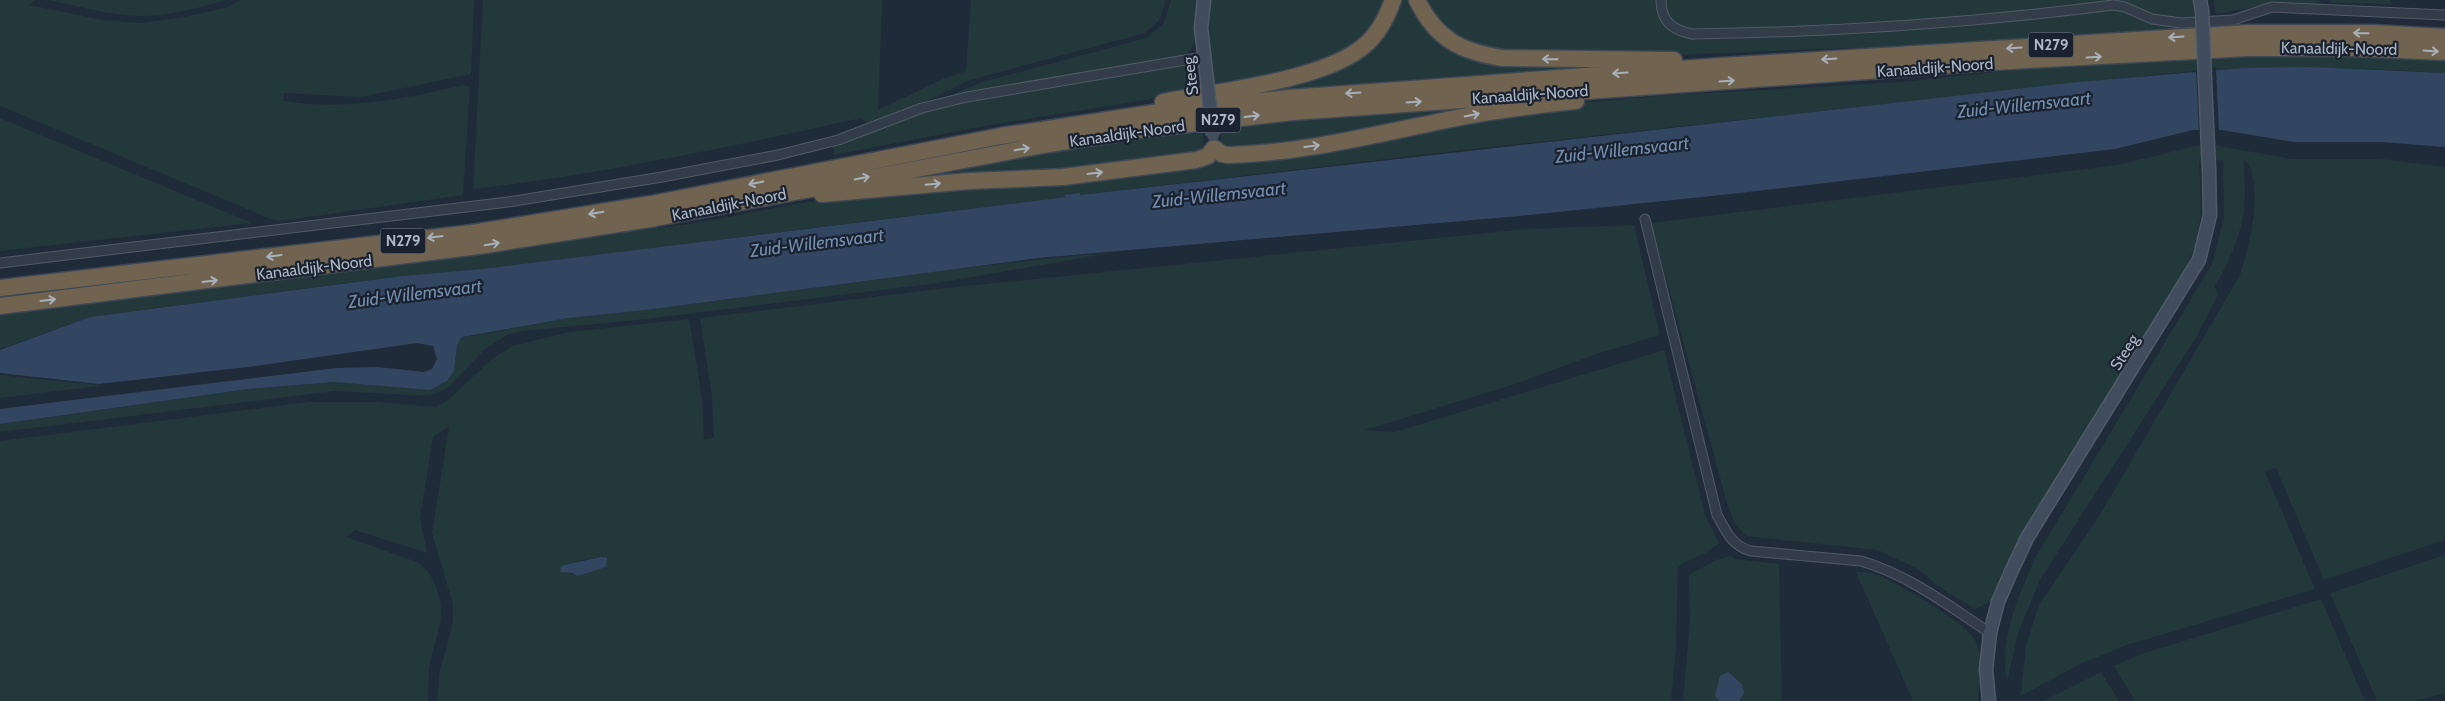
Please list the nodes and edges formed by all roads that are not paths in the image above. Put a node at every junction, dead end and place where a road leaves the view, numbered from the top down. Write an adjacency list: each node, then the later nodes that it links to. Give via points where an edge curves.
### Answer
1 (1204, 0): 9 (street, Steeg, via 1201,28)
2 (1393, 0): 12 (highway, N279, via 1384,22 1366,45 1329,66 1243,87 1112,112)
3 (1417, 0): 10 (highway, N279, one-way to 3, via 1688,60 1512,58 1479,54 1447,39 1433,28)
4 (1661, 0): 6 (street, via 1665,20 1670,26 1676,31 1692,34 1796,32 2003,19 2113,5 2159,21 2181,23 2233,20 2272,7)
5 (2201, 5): 19 (street, Steeg, bridge, via 2210,215 2199,260 2027,538 1998,602)
6 (2445, 15)
7 (2445, 37): 10 (highway, Kanaaldijk-Noord / N279, one-way to 10, via 2373,33 2248,33)
8 (2445, 52): 11 (highway, Kanaaldijk-Noord / N279, one-way to 8, via 2248,48)
9 (1203, 57): 13 (street, Steeg, bridge); 16 (street, via 967,97 922,108 838,140 662,177 508,202)
10 (1721, 66): 12 (highway, Kanaaldijk-Noord / N279, one-way to 12, via 1289,98)
11 (1678, 84): 13 (highway, N279, one-way to 11, via 1222,154 1228,155 1303,147 1399,132 1513,108 1627,95); 14 (highway, Kanaaldijk-Noord / N279, one-way to 11, via 961,159 1164,127 1370,105)
12 (1082, 123): 17 (highway, Kanaaldijk-Noord / N279, one-way to 17, via 920,150 652,204 472,233)
13 (1213, 142): 14 (highway, N279, one-way to 13, via 1064,177 1196,160 1208,156)
14 (762, 197): 18 (highway, Kanaaldijk-Noord / N279, one-way to 14, via 479,246 656,218)
15 (1645, 219): 19 (street, via 1717,515 1730,538 1742,549 1751,551 1861,561 1879,566 1914,583)
16 (0, 263)
17 (0, 288)
18 (0, 306)
19 (1990, 633): 20 (street, Steeg, via 1986,669)
20 (1989, 701)

